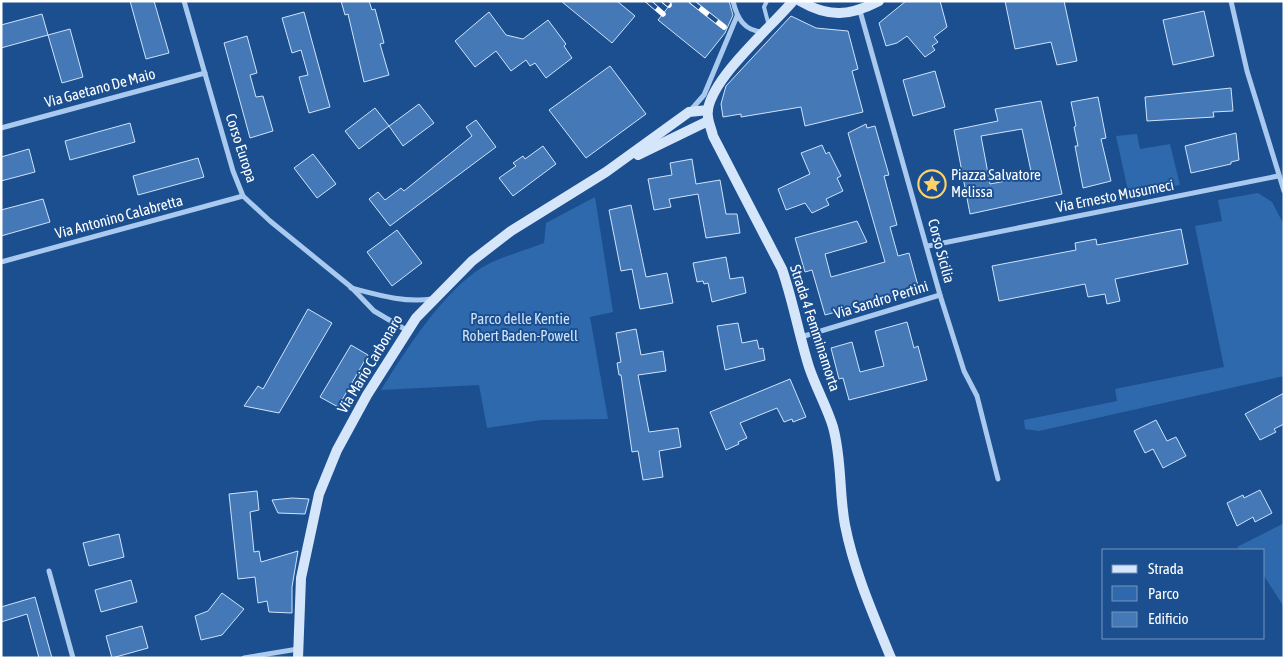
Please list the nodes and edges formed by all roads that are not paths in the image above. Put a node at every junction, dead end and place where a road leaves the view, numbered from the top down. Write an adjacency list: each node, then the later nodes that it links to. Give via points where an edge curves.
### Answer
1 (184, 1): 11 (street, Corso Europa)
2 (733, 1): 9 (street)
3 (767, 1): 10 (lane, via 764,7)
4 (793, 1): 10 (street, Strada 4 Femminamorta)
5 (800, 1): 8 (street, via 815,10 838,14)
6 (879, 1): 8 (street)
7 (1231, 1): 18 (street, via 1247,71)
8 (860, 11): 21 (street, Corso Sicilia)
9 (737, 16): 10 (street, via 756,31); 12 (street)
10 (768, 30): 13 (street, Strada 4 Femminamorta, via 718,84)
11 (204, 73): 16 (street, Via Gaetano De Maio); 20 (street, Corso Europa)
12 (704, 95): 13 (street); 14 (street)
13 (708, 110): 14 (street); 15 (street, Strada 4 Femminamorta)
14 (689, 112): 17 (street)
15 (708, 121): 17 (street); 27 (street, Strada 4 Femminamorta, via 782,269)
16 (1, 128)
17 (606, 172): 25 (street, Via Mario Carbonaro, via 511,231 472,261)
18 (1278, 176): 19 (street); 21 (street, Via Ernesto Musumeci)
19 (1284, 191)
20 (243, 196): 22 (street, Via Antonino Calabretta); 23 (street, Corso Europa)
21 (928, 246): 24 (street, Corso Sicilia)
22 (1, 262)
23 (351, 288): 25 (street, via 414,301); 26 (street, Corso Europa, via 374,310)
24 (940, 295): 27 (street, Via Sandro Pertini); 28 (street, Corso Sicilia, via 964,371 977,396)
25 (432, 299): 26 (street, Via Mario Carbonaro)
26 (408, 331): 30 (street, Via Mario Carbonaro, via 367,395 337,450 319,494 301,578)
27 (801, 337): 33 (street, Strada 4 Femminamorta, via 833,426 845,526 861,584)
28 (998, 479)
29 (49, 571): 31 (street)
30 (298, 653): 32 (street, via 265,652)
31 (73, 658)
32 (244, 658)
33 (891, 658)

